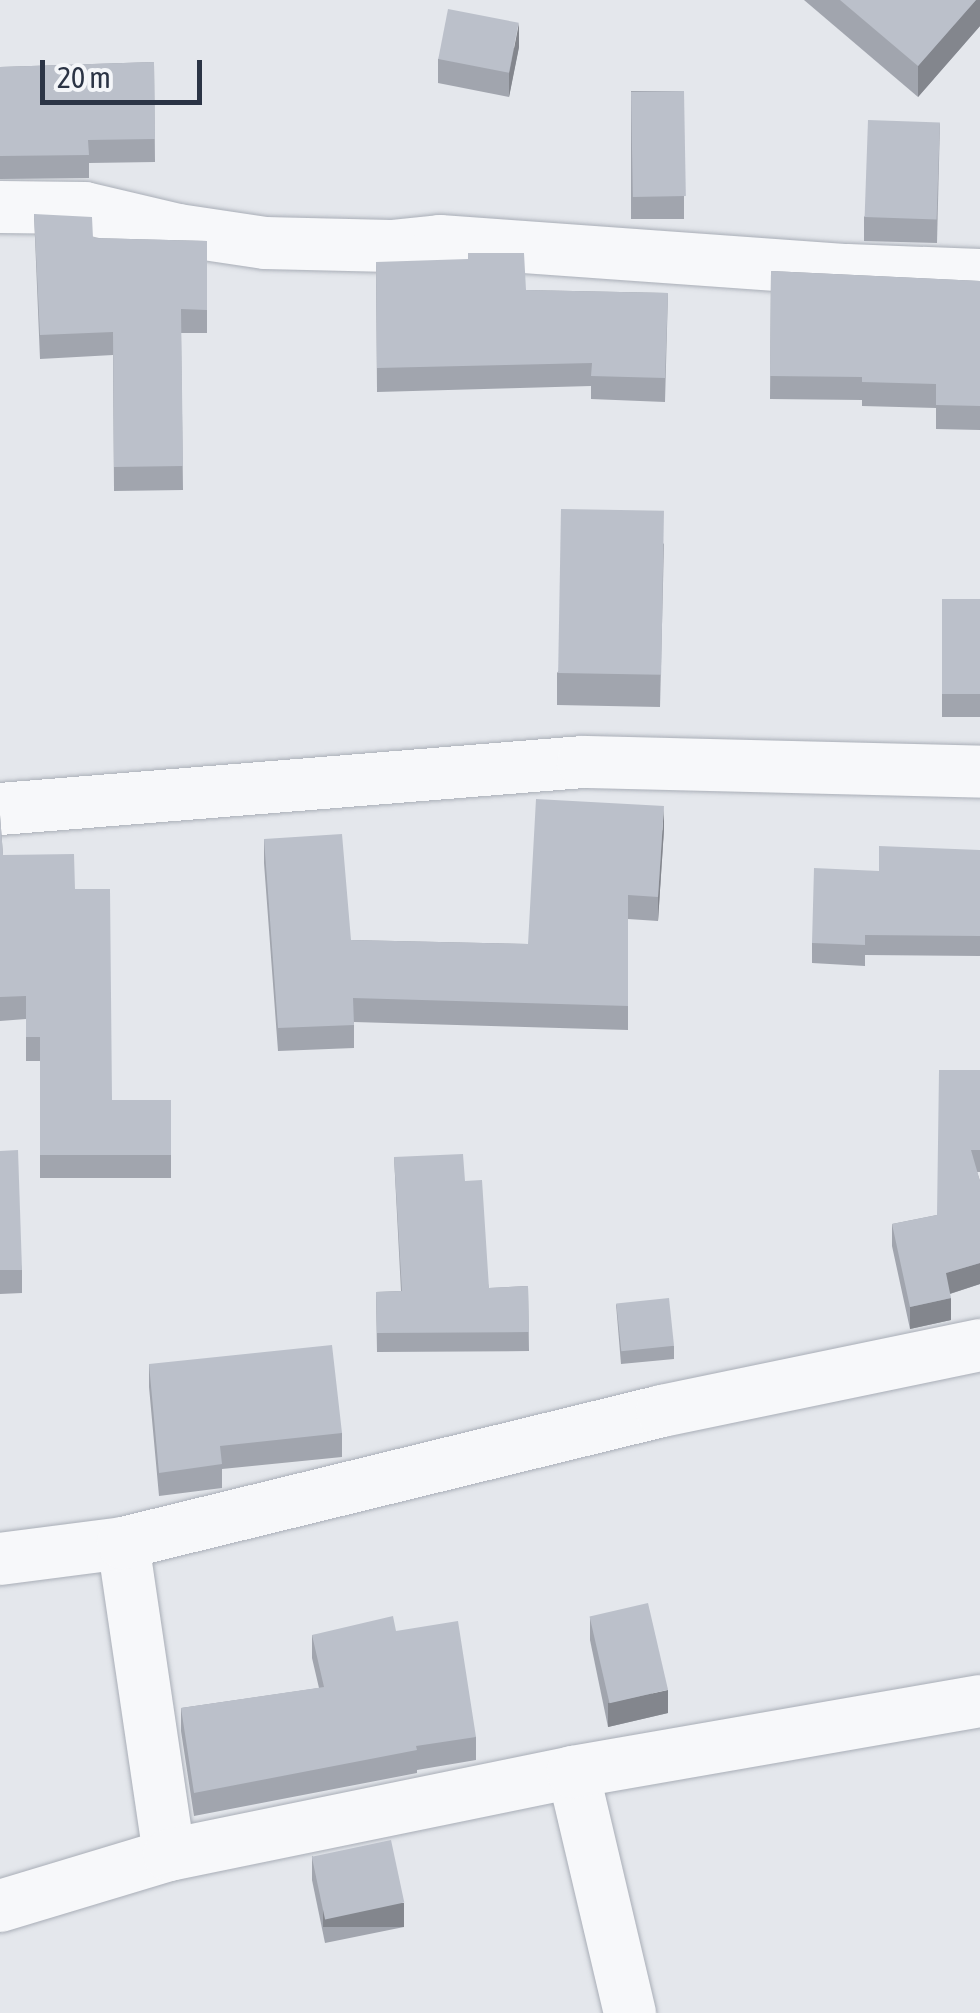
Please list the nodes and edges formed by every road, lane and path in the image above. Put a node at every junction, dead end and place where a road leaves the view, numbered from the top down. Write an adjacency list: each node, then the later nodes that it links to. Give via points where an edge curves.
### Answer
1 (0, 207): 2 (street, via 85,208 265,243 440,241)
2 (980, 274)
3 (980, 772): 4 (street, via 583,762)
4 (0, 809)
5 (980, 1345): 6 (street, via 662,1410)
6 (123, 1542): 7 (street); 10 (street)
7 (0, 1559)
8 (980, 1701): 9 (street)
9 (573, 1772): 10 (street); 12 (street)
10 (169, 1855): 11 (street)
11 (0, 1906)
12 (630, 2013)

